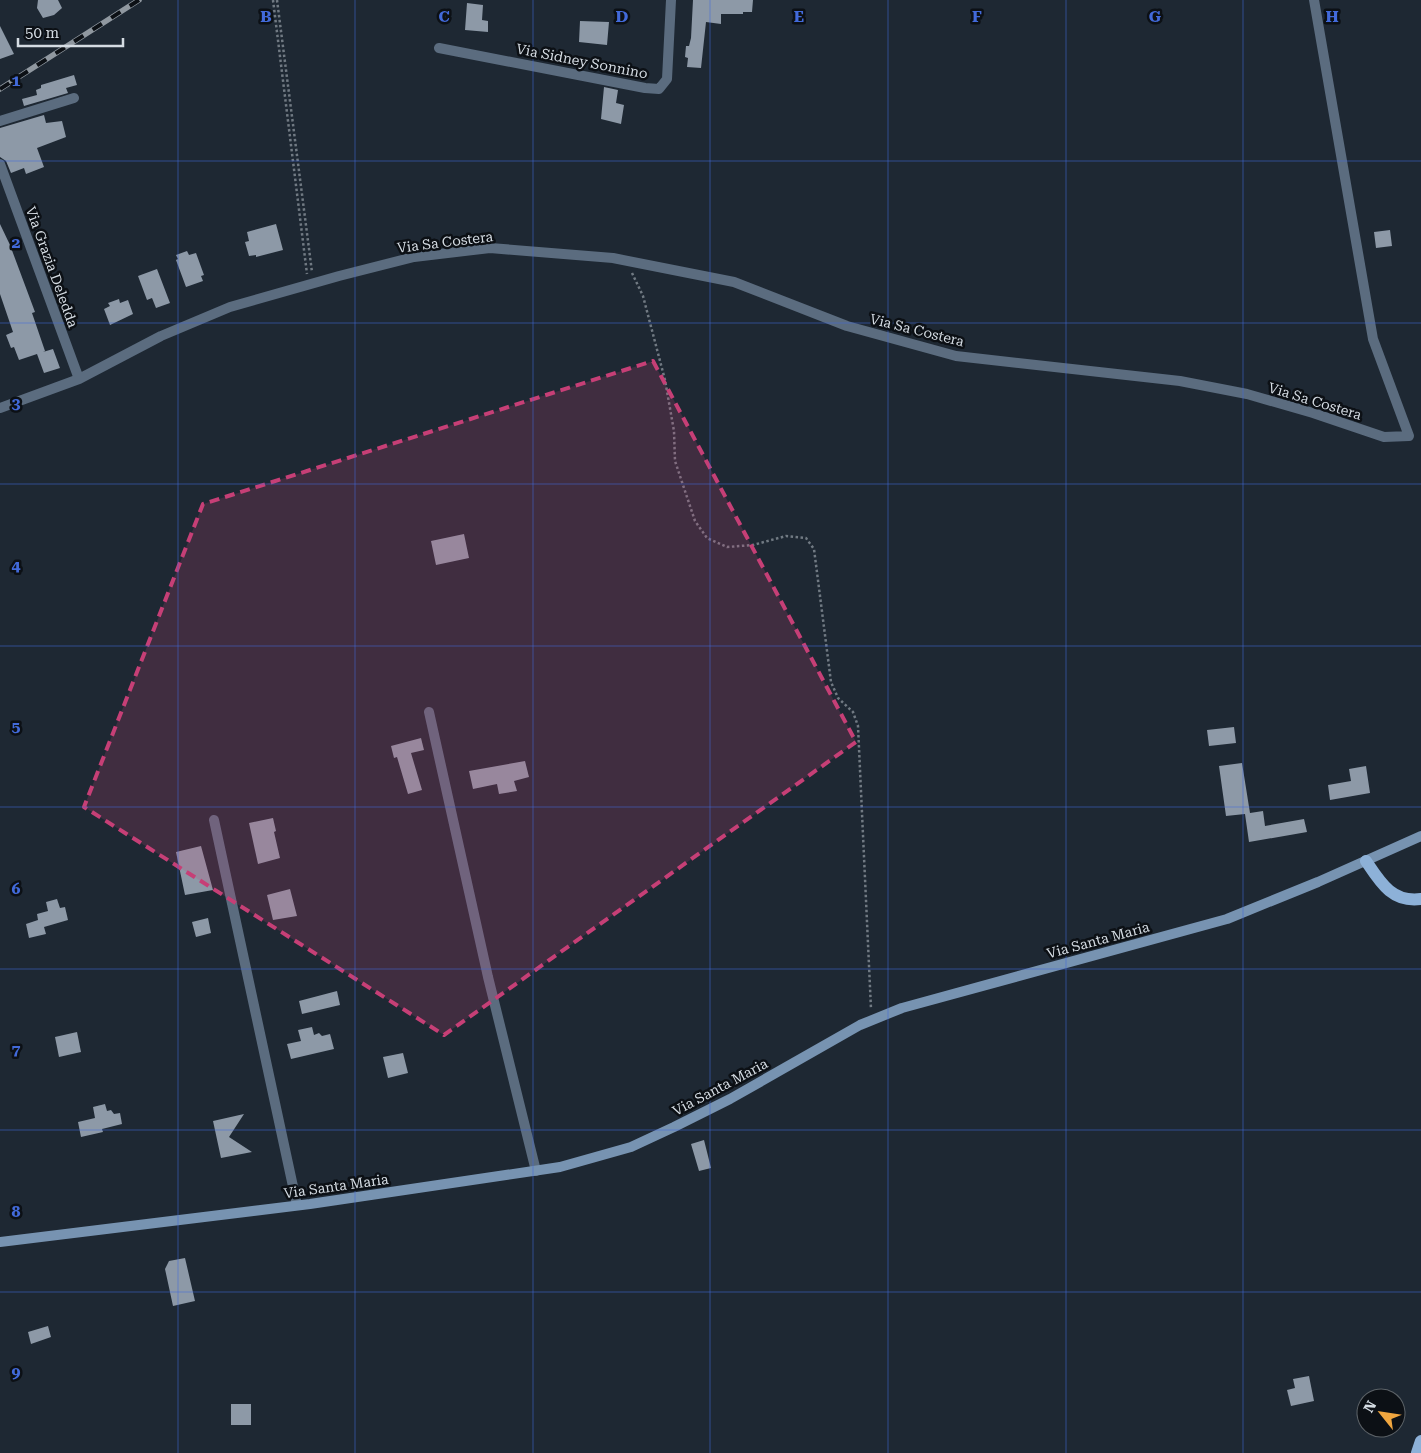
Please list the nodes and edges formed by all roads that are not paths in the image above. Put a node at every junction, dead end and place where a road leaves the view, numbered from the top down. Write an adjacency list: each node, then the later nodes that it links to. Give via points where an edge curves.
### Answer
1 (671, 0): 3 (street, Via Sidney Sonnino, via 667,79 659,89)
2 (1314, 0): 7 (street, Via Sa Costera, via 1373,339 1410,436 1384,437 1247,394 1180,381 956,356 847,326 734,282 613,258 490,248 414,257 230,307 162,336)
3 (439, 48)
4 (74, 98): 5 (street)
5 (0, 121)
6 (0, 164): 7 (street, Via Grazia Deledda)
7 (79, 379): 8 (street, Via Sa Costera)
8 (0, 408)
9 (429, 712): 14 (street, via 488,977)
10 (214, 820): 15 (street)
11 (1421, 836): 12 (street, Via Santa Maria)
12 (1366, 861): 13 (main road, via 1386,889 1410,901); 14 (street, Via Santa Maria, via 1227,919 902,1008 860,1025 730,1099 640,1143)
13 (1421, 899)
14 (536, 1171): 15 (street, Via Santa Maria)
15 (297, 1206): 16 (street, Via Santa Maria)
16 (0, 1242)
17 (1421, 1441): 18 (main road)
18 (1417, 1453)

